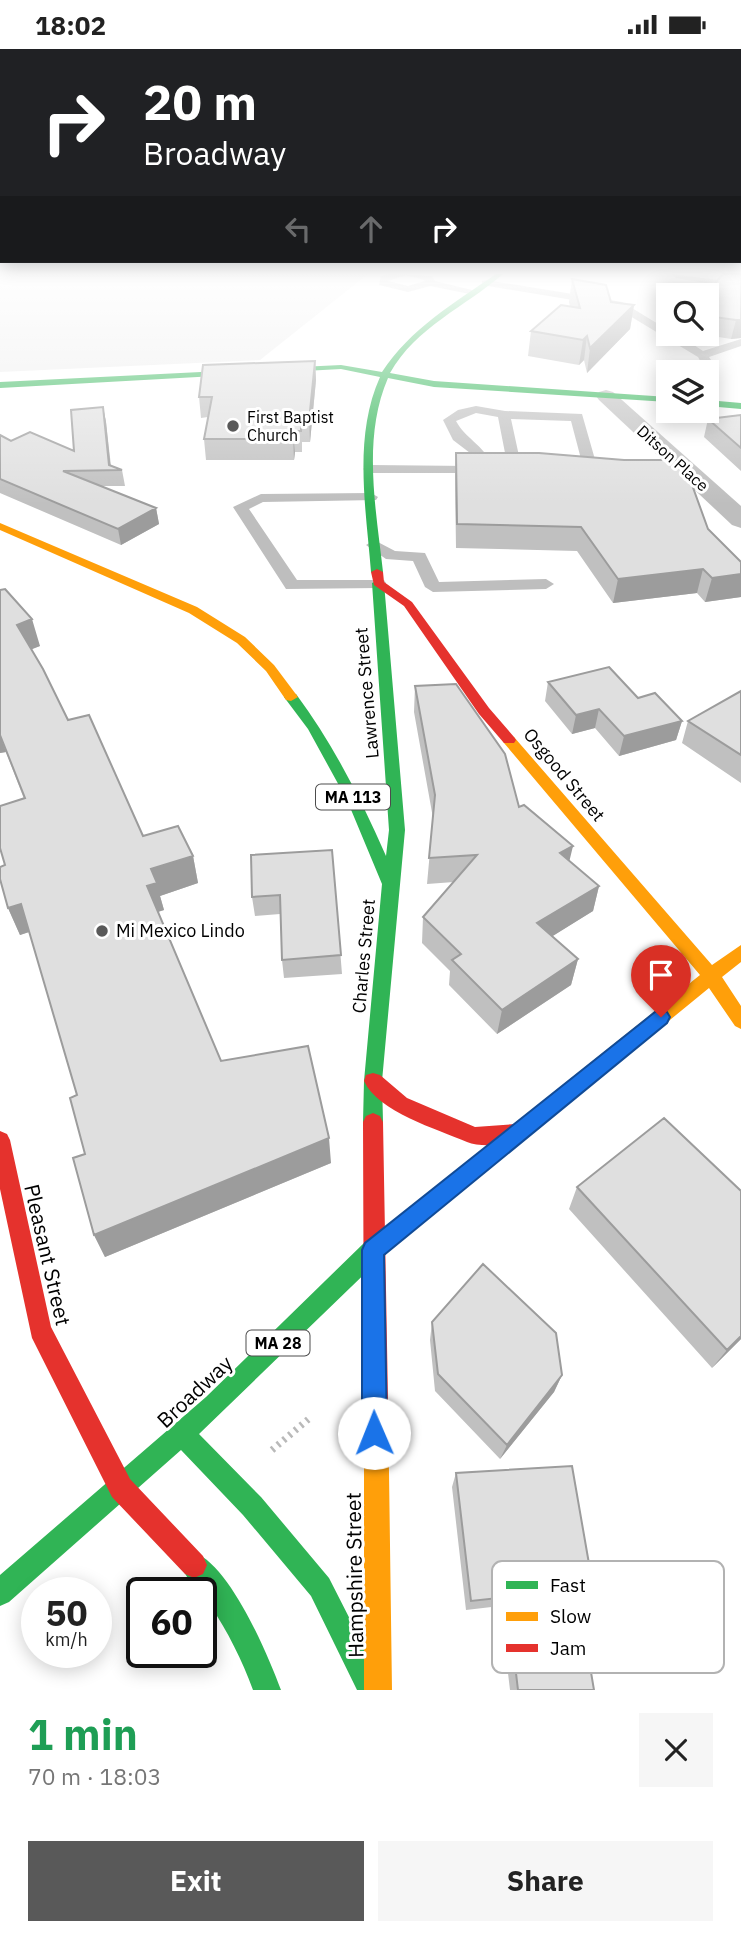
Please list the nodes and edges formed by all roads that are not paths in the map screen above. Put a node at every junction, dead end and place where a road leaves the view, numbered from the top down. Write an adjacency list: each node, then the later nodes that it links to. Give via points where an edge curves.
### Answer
1 (403, 351): 6 (main road)
2 (695, 351): 4 (lane)
3 (715, 351): 4 (lane)
4 (702, 355): 5 (lane)
5 (705, 360)
6 (385, 373): 7 (main road, via 341,367 294,368); 8 (main road, via 434,384); 14 (main road, via 374,411)
7 (0, 385)
8 (606, 396): 9 (main road); 17 (street, Ditson Place, via 682,476)
9 (656, 399)
10 (719, 404): 11 (main road)
11 (741, 406)
12 (504, 415): 13 (lane, via 513,458); 13 (lane, via 577,417 589,463); 14 (lane, via 485,409 463,410 449,420 458,437 480,454 484,463 473,470)
13 (525, 463): 15 (lane, via 543,471)
14 (370, 469): 16 (main road)
15 (594, 474)
16 (371, 497): 19 (main road); 20 (lane, via 261,498 240,507 292,585)
17 (741, 520)
18 (0, 526): 22 (main road, Charles Street / MA 113, via 193,610 242,640 270,668 314,728 354,800)
19 (375, 547): 20 (main road); 21 (lane, via 392,556 419,556 433,587)
20 (378, 583): 22 (main road, Lawrence Street, via 397,830); 24 (main road, Osgood Street, via 408,604 484,711)
21 (546, 584)
22 (390, 884): 26 (main road, Charles Street / MA 113)
23 (741, 952): 24 (main road, Broadway / MA 28)
24 (712, 977): 25 (main road, Osgood Street); 27 (main road, Broadway / MA 28)
25 (741, 1021)
26 (373, 1081): 27 (main road, via 400,1104 474,1136); 29 (main road, Charles Street / MA 113)
27 (516, 1133): 29 (main road, Broadway / MA 28)
28 (0, 1140): 31 (main road, Pleasant Street, via 40,1330)
29 (373, 1250): 30 (main road, Broadway / MA 28); 35 (main road, Hampshire Street / MA 113)
30 (182, 1434): 31 (main road, Broadway / MA 28); 34 (main road, via 253,1506 320,1587)
31 (121, 1488): 32 (main road, Broadway / MA 28); 33 (main road, via 217,1589)
32 (0, 1593)
33 (267, 1690)
34 (372, 1690)
35 (377, 1690)

